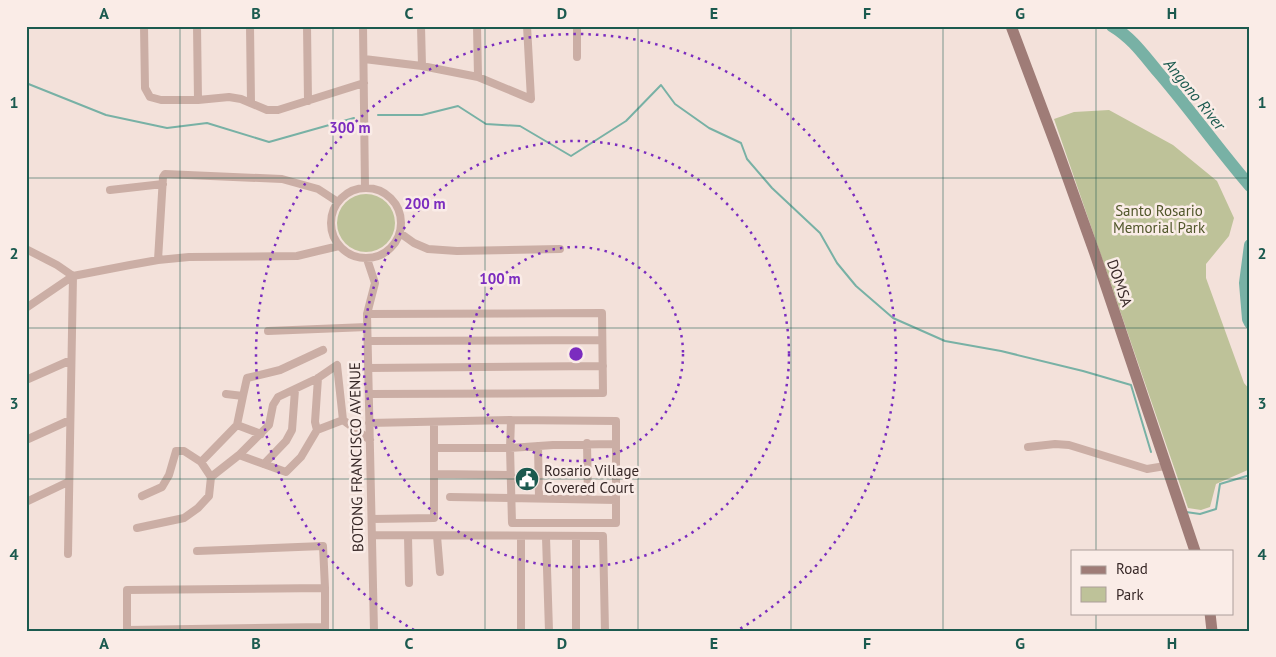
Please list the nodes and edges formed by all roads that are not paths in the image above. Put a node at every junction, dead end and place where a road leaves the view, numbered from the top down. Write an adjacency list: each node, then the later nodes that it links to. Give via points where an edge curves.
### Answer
1 (144, 26): 16 (street, via 145,88 150,96 161,100)
2 (197, 26): 16 (street)
3 (250, 26): 18 (street)
4 (307, 26): 17 (street)
5 (363, 26): 12 (street)
6 (421, 26): 13 (street)
7 (476, 26): 14 (street)
8 (527, 26): 14 (street, via 531,99)
9 (577, 26): 11 (street)
10 (1011, 26): 65 (main road, DOMSA, via 1068,179)
11 (577, 57)
12 (364, 59): 13 (street); 15 (street)
13 (422, 66): 14 (street)
14 (478, 77)
15 (364, 83): 17 (street); 20 (street)
16 (198, 100): 18 (street, via 229,97)
17 (308, 102): 18 (street, via 278,110 267,110)
18 (251, 103)
19 (163, 184): 21 (street); 22 (street, via 165,174 282,179 318,189); 28 (street)
20 (365, 188): 22 (street, via 349,192); 23 (street, via 379,190 394,200 401,216)
21 (110, 190)
22 (338, 202): 24 (street, via 331,216 332,231)
23 (400, 233): 25 (street, via 428,249); 27 (street, via 391,249)
24 (339, 246): 27 (street, via 354,257); 28 (street, via 297,256)
25 (560, 248)
26 (26, 249): 29 (street)
27 (367, 259): 31 (street, BOTONG FRANCISCO AVENUE, via 375,283)
28 (158, 260): 29 (street)
29 (73, 276): 30 (street); 37 (street)
30 (26, 308)
31 (367, 314): 32 (street, BOTONG FRANCISCO AVENUE); 34 (street, via 602,313)
32 (367, 327): 33 (street); 35 (street, BOTONG FRANCISCO AVENUE)
33 (268, 331)
34 (602, 340): 35 (street); 38 (street)
35 (368, 341): 39 (street, BOTONG FRANCISCO AVENUE)
36 (323, 350): 45 (street, via 280,370 247,378)
37 (72, 360): 41 (street); 46 (street)
38 (603, 366): 39 (street); 44 (street, via 604,393)
39 (368, 368): 44 (street, BOTONG FRANCISCO AVENUE)
40 (318, 378): 42 (street); 47 (street, via 336,365); 52 (street)
41 (26, 380)
42 (295, 390): 53 (street, via 278,397 269,425); 64 (street, via 292,430 286,442)
43 (226, 394): 45 (street)
44 (369, 394): 49 (street, BOTONG FRANCISCO AVENUE)
45 (243, 396): 51 (street)
46 (70, 420): 54 (street); 69 (street)
47 (343, 420): 52 (street); 55 (street)
48 (511, 420): 50 (street); 57 (street, via 616,421); 61 (street)
49 (369, 423): 50 (street); 55 (street, BOTONG FRANCISCO AVENUE)
50 (434, 423): 60 (street)
51 (237, 425): 53 (street); 63 (street)
52 (317, 430): 64 (street, via 301,457 286,472)
53 (261, 434): 62 (street)
54 (26, 440)
55 (370, 440): 77 (street, BOTONG FRANCISCO AVENUE)
56 (587, 444): 57 (street); 58 (street); 74 (street)
57 (615, 444): 75 (street)
58 (538, 446): 61 (street); 73 (street)
59 (1028, 447): 65 (street, via 1069,445 1147,469)
60 (435, 448): 61 (street); 66 (street)
61 (510, 448): 67 (street)
62 (239, 455): 64 (street); 68 (street)
63 (201, 462): 68 (street); 70 (street, via 184,451 176,451 162,487)
64 (264, 464)
65 (1165, 466): 85 (main road, DOMSA)
66 (435, 474): 67 (street); 77 (street, via 434,518)
67 (511, 475): 72 (street)
68 (211, 477): 78 (street, via 209,496 184,518)
69 (68, 482): 76 (street); 87 (street)
70 (142, 496)
71 (450, 497): 72 (street)
72 (511, 498): 73 (street); 75 (street, via 512,523 616,523)
73 (539, 498): 74 (street)
74 (588, 499): 75 (street)
75 (616, 500)
76 (26, 502)
77 (372, 519): 79 (street, BOTONG FRANCISCO AVENUE)
78 (137, 528)
79 (372, 536): 80 (street); 94 (street, BOTONG FRANCISCO AVENUE)
80 (408, 536): 81 (street); 89 (street)
81 (437, 536): 83 (street); 88 (street)
82 (576, 536): 84 (street); 97 (street); 98 (street, via 603,536)
83 (520, 537): 84 (street); 95 (street)
84 (546, 537): 96 (street)
85 (1194, 550)
86 (197, 551): 90 (street, via 323,546)
87 (68, 554)
88 (440, 572)
89 (410, 583)
90 (326, 588): 92 (street); 93 (street, via 127,590)
91 (1210, 614): 99 (main road)
92 (324, 629): 93 (street)
93 (127, 630)
94 (374, 631)
95 (521, 631)
96 (549, 631)
97 (576, 631)
98 (605, 631)
99 (1212, 631)

